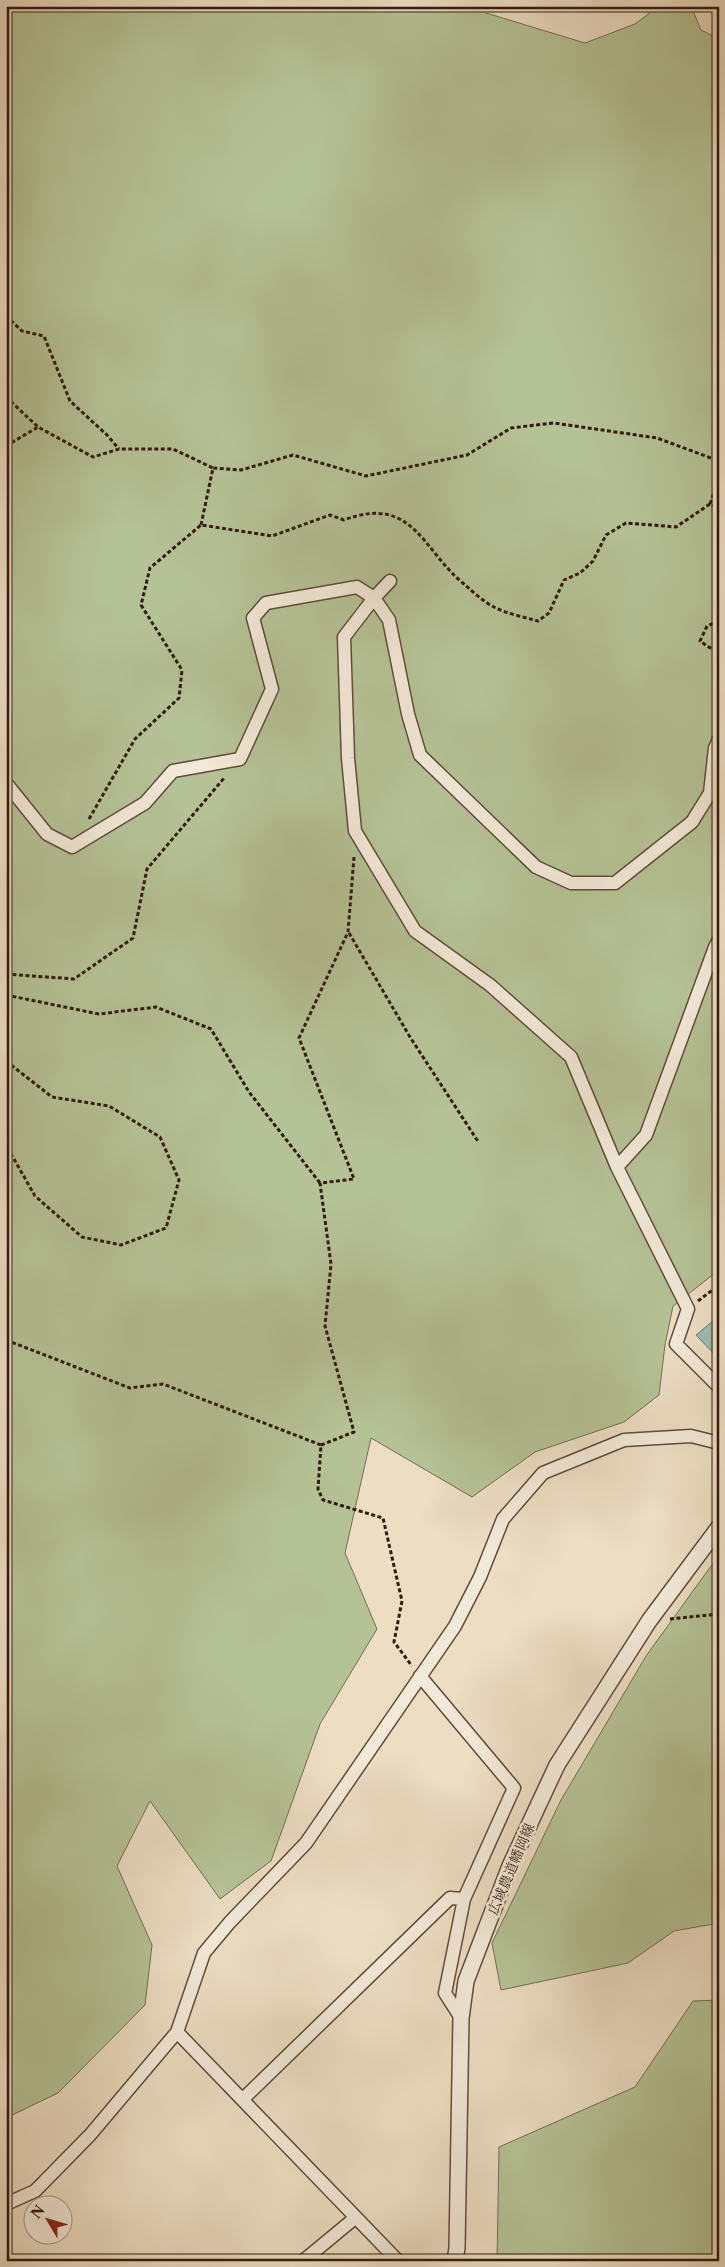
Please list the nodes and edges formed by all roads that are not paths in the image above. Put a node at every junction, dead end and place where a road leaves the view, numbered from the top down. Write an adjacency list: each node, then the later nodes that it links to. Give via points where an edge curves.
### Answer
1 (390, 582): 2 (street)
2 (374, 598): 3 (street, via 389,620 408,714 420,755 536,867 571,883 615,883 692,822 710,793); 4 (street, via 357,588 266,603 253,618 272,689 240,759 173,771 145,803 72,847 47,834); 6 (street, via 344,637 348,758 355,831 415,931 490,985 571,1057)
3 (719, 739)
4 (6, 783)
5 (719, 940): 6 (street, via 714,946 646,1136)
6 (616, 1167): 7 (street, via 688,1309 676,1344)
7 (719, 1387)
8 (719, 1442): 10 (street, via 691,1436 624,1440 543,1473 503,1519 455,1626)
9 (719, 1526): 12 (street, 広域農道幡岡線, via 649,1621 557,1765 510,1866 476,1954 466,1981)
10 (420, 1676): 11 (street, via 514,1788); 13 (street, via 306,1843 204,1953)
11 (464, 1899): 12 (street, via 445,1993); 14 (street, via 450,1898)
12 (460, 2018): 19 (street, 広域農道幡岡線)
13 (178, 2032): 14 (street); 15 (street, via 90,2135 35,2191)
14 (243, 2099): 16 (street)
15 (6, 2204)
16 (354, 2218): 17 (street); 18 (street)
17 (303, 2261)
18 (398, 2261)
19 (455, 2261)

